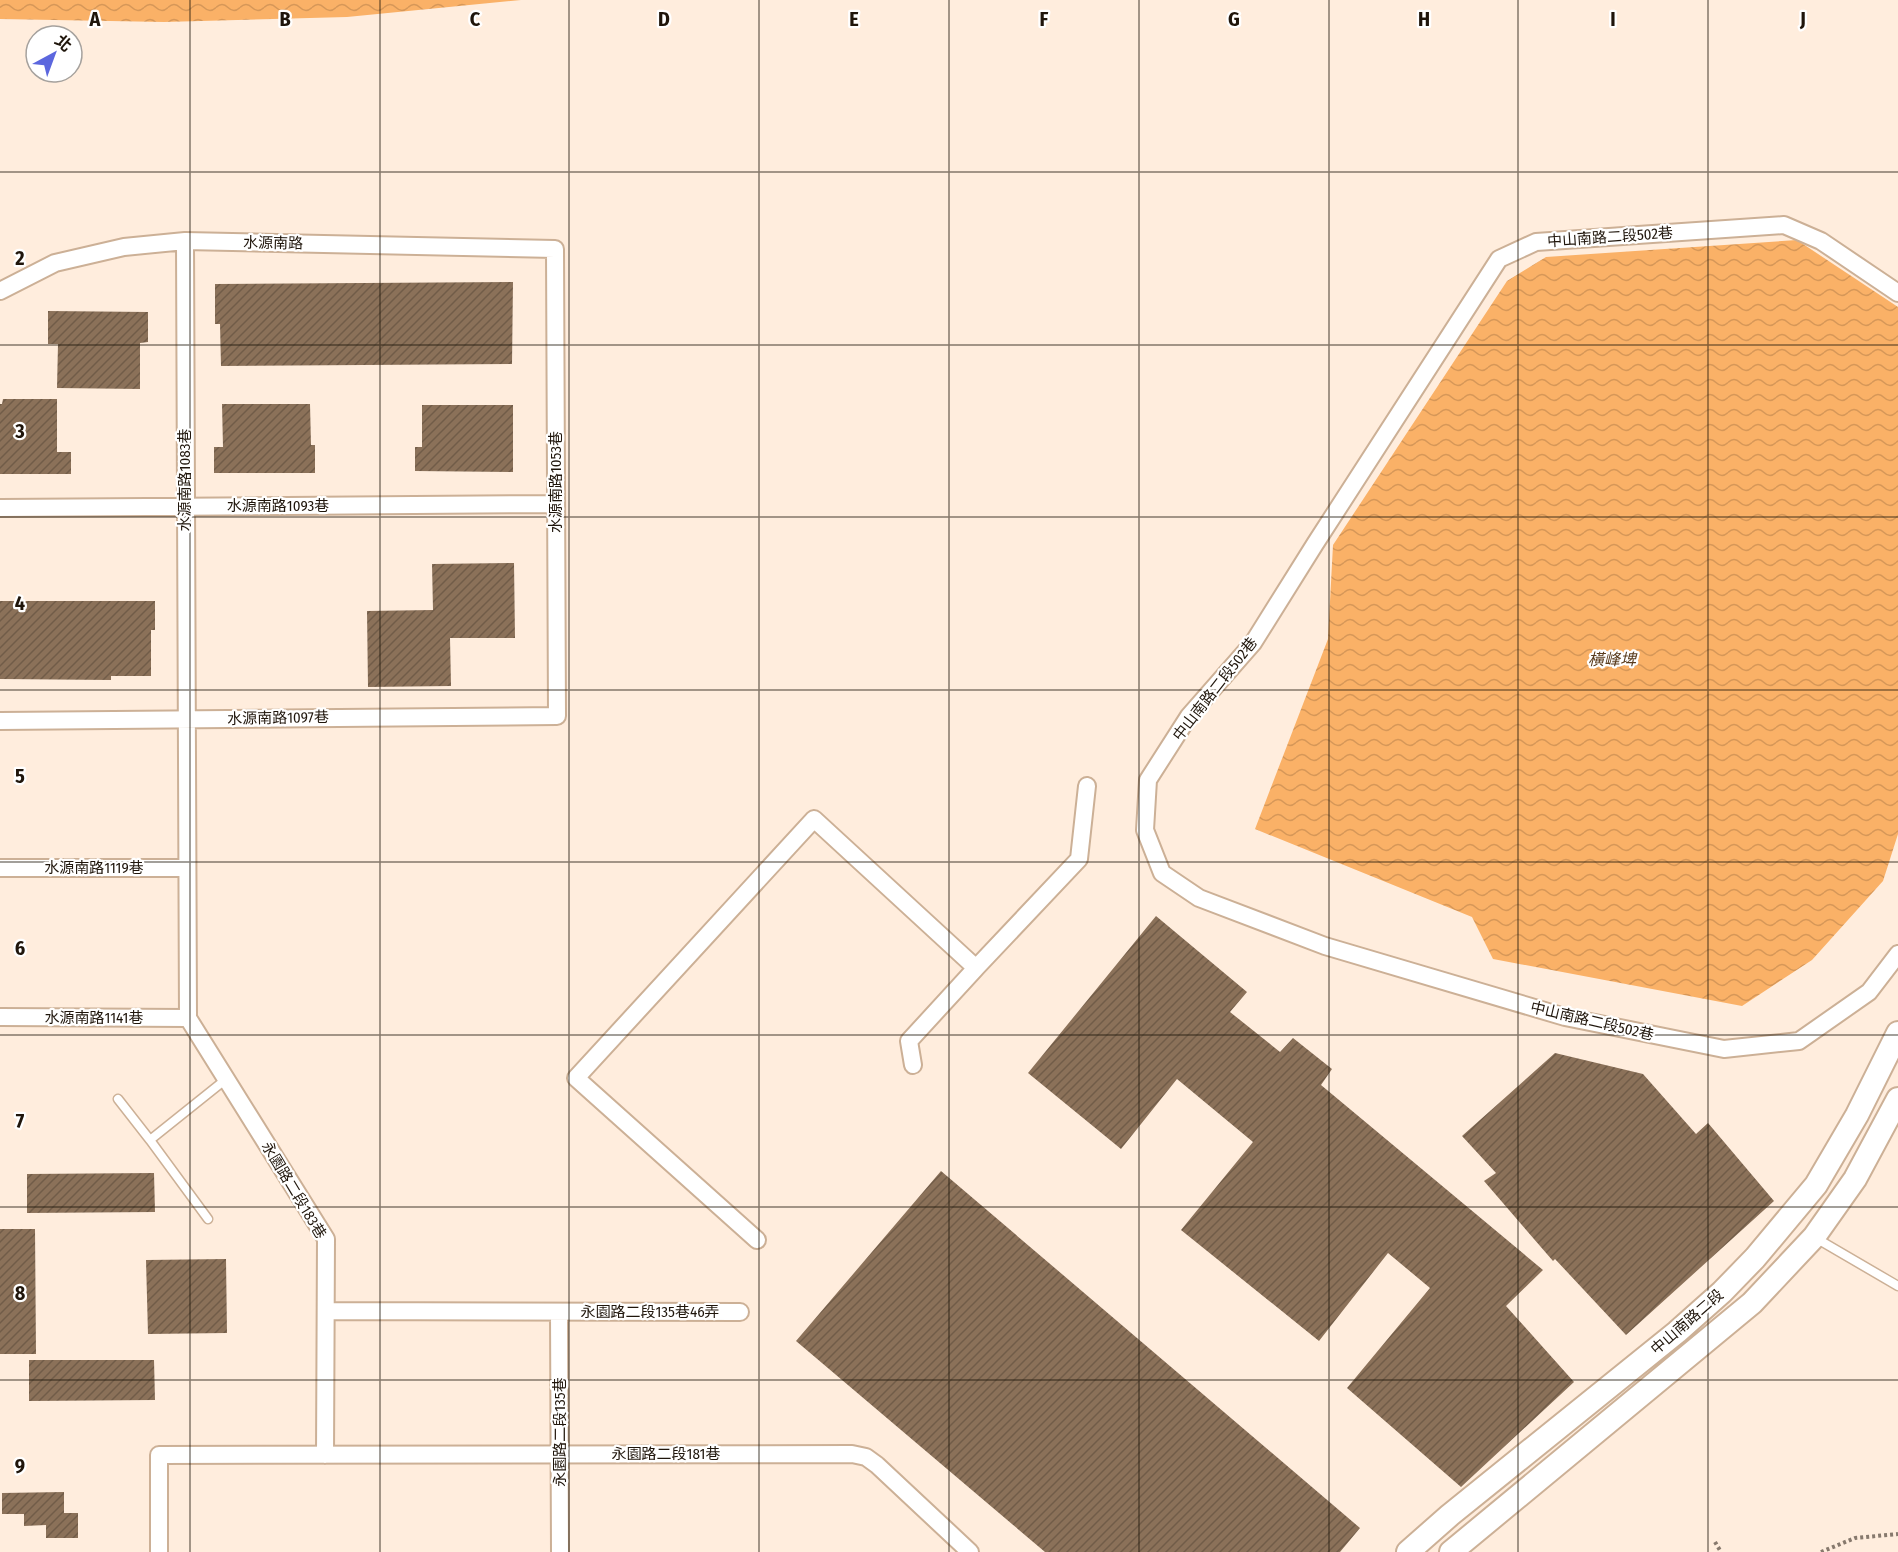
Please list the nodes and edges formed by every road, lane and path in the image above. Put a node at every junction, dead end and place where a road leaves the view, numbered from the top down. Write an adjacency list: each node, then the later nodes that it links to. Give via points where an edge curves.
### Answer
1 (184, 242): 2 (street, 水源南路); 3 (street, 水源南路, via 124,247 55,263); 6 (street, 水源南路1083巷)
2 (555, 249): 5 (street, 水源南路1053巷)
3 (0, 291)
4 (1898, 293): 14 (street, 中山南路二段502巷, via 1821,241 1784,225 1536,242 1499,259 1253,643 1189,716 1148,780 1146,830 1162,873 1199,898 1325,946 1565,1017 1724,1049 1799,1041 1869,992)
5 (556, 504): 6 (street, 水源南路1093巷); 8 (street, 水源南路1053巷)
6 (186, 507): 7 (street, 水源南路1093巷); 9 (street, 水源南路1083巷)
7 (0, 508)
8 (557, 716): 9 (street, 水源南路1097巷)
9 (186, 719): 10 (street, 水源南路1097巷); 13 (street)
10 (0, 721)
11 (1087, 786): 15 (street, via 1079,859)
12 (0, 868): 13 (street, 水源南路1119巷)
13 (187, 868): 17 (street)
14 (1898, 954)
15 (976, 968): 19 (street, via 909,1041); 26 (street, via 814,819 576,1078)
16 (0, 1017): 17 (street, 水源南路1141巷)
17 (188, 1018): 20 (street, 永園路二段183巷)
18 (1898, 1033): 33 (main road, 中山南路二段, via 1816,1185 1755,1258)
19 (913, 1065)
20 (225, 1080): 23 (lane); 28 (street, 永園路二段183巷, via 326,1239)
21 (118, 1099): 23 (lane)
22 (1898, 1099): 25 (main road, 中山南路二段, via 1855,1179)
23 (150, 1140): 24 (lane)
24 (208, 1219)
25 (1814, 1237): 27 (lane); 33 (main road, 中山南路二段, via 1752,1303)
26 (757, 1240)
27 (1898, 1286)
28 (326, 1311): 29 (street, 永園路二段135巷46弄); 31 (street, 永園路二段183巷)
29 (559, 1312): 30 (street, 永園路二段135巷46弄); 32 (street, 永園路二段135巷)
30 (740, 1312)
31 (325, 1455): 32 (street, 永園路二段181巷); 36 (street, via 159,1455)
32 (560, 1455): 37 (street, 永園路二段135巷); 38 (street, 永園路二段181巷, via 866,1457)
33 (1461, 1525): 39 (main road, 中山南路二段); 40 (main road, 中山南路二段)
34 (1898, 1534): 42 (path, via 1855,1538)
35 (1715, 1542): 41 (path)
36 (159, 1552)
37 (560, 1552)
38 (970, 1552)
39 (1408, 1552)
40 (1451, 1552)
41 (1721, 1552)
42 (1821, 1552)

